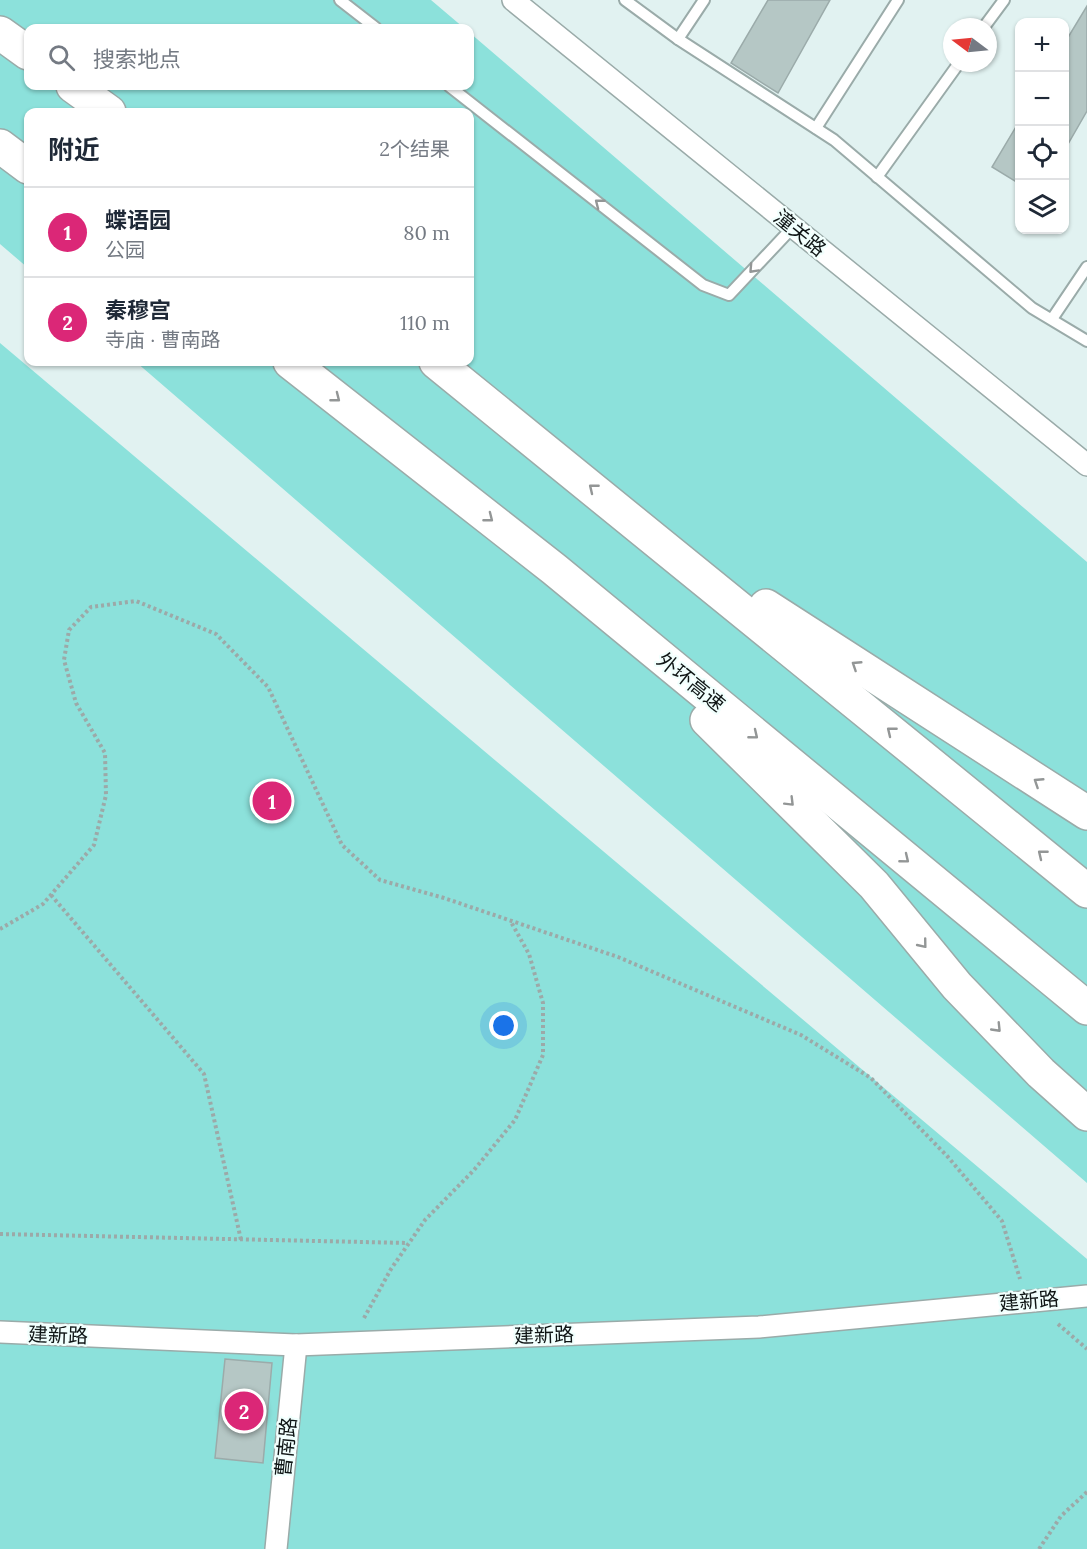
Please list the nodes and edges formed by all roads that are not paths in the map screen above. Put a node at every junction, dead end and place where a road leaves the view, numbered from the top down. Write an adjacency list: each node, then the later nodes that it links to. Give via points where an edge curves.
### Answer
1 (340, 0): 8 (lane)
2 (513, 0): 20 (street, 潼关路)
3 (625, 0): 10 (lane)
4 (704, 0): 10 (lane)
5 (898, 0): 16 (lane)
6 (1004, 0): 7 (lane)
7 (991, 18)
8 (371, 24)
9 (0, 33): 11 (highway)
10 (678, 39): 16 (lane)
11 (24, 50)
12 (952, 72): 19 (lane)
13 (79, 90): 15 (highway)
14 (454, 90): 20 (lane, one-way to 14, via 729,295 703,285)
15 (103, 108)
16 (816, 128): 19 (lane)
17 (0, 146): 18 (highway)
18 (24, 164)
19 (877, 177): 22 (lane, via 1032,308)
20 (793, 227): 26 (street, 潼关路)
21 (1087, 267): 22 (lane)
22 (1052, 319): 23 (lane)
23 (1087, 341)
24 (295, 366): 28 (highway, 外环高速, one-way to 28)
25 (441, 366): 27 (highway, one-way to 25)
26 (1087, 465)
27 (621, 510): 29 (highway, one-way to 27); 30 (highway, one-way to 27)
28 (554, 569): 31 (highway, 外环高速, one-way to 31); 32 (highway, one-way to 32, via 874,885 957,986 1041,1073)
29 (1087, 813)
30 (1087, 891)
31 (1087, 1008)
32 (1087, 1114)
33 (1087, 1296): 35 (street, 建新路, via 759,1327)
34 (0, 1332): 35 (street, 建新路)
35 (296, 1345): 36 (street, 曹南路)
36 (276, 1549)

